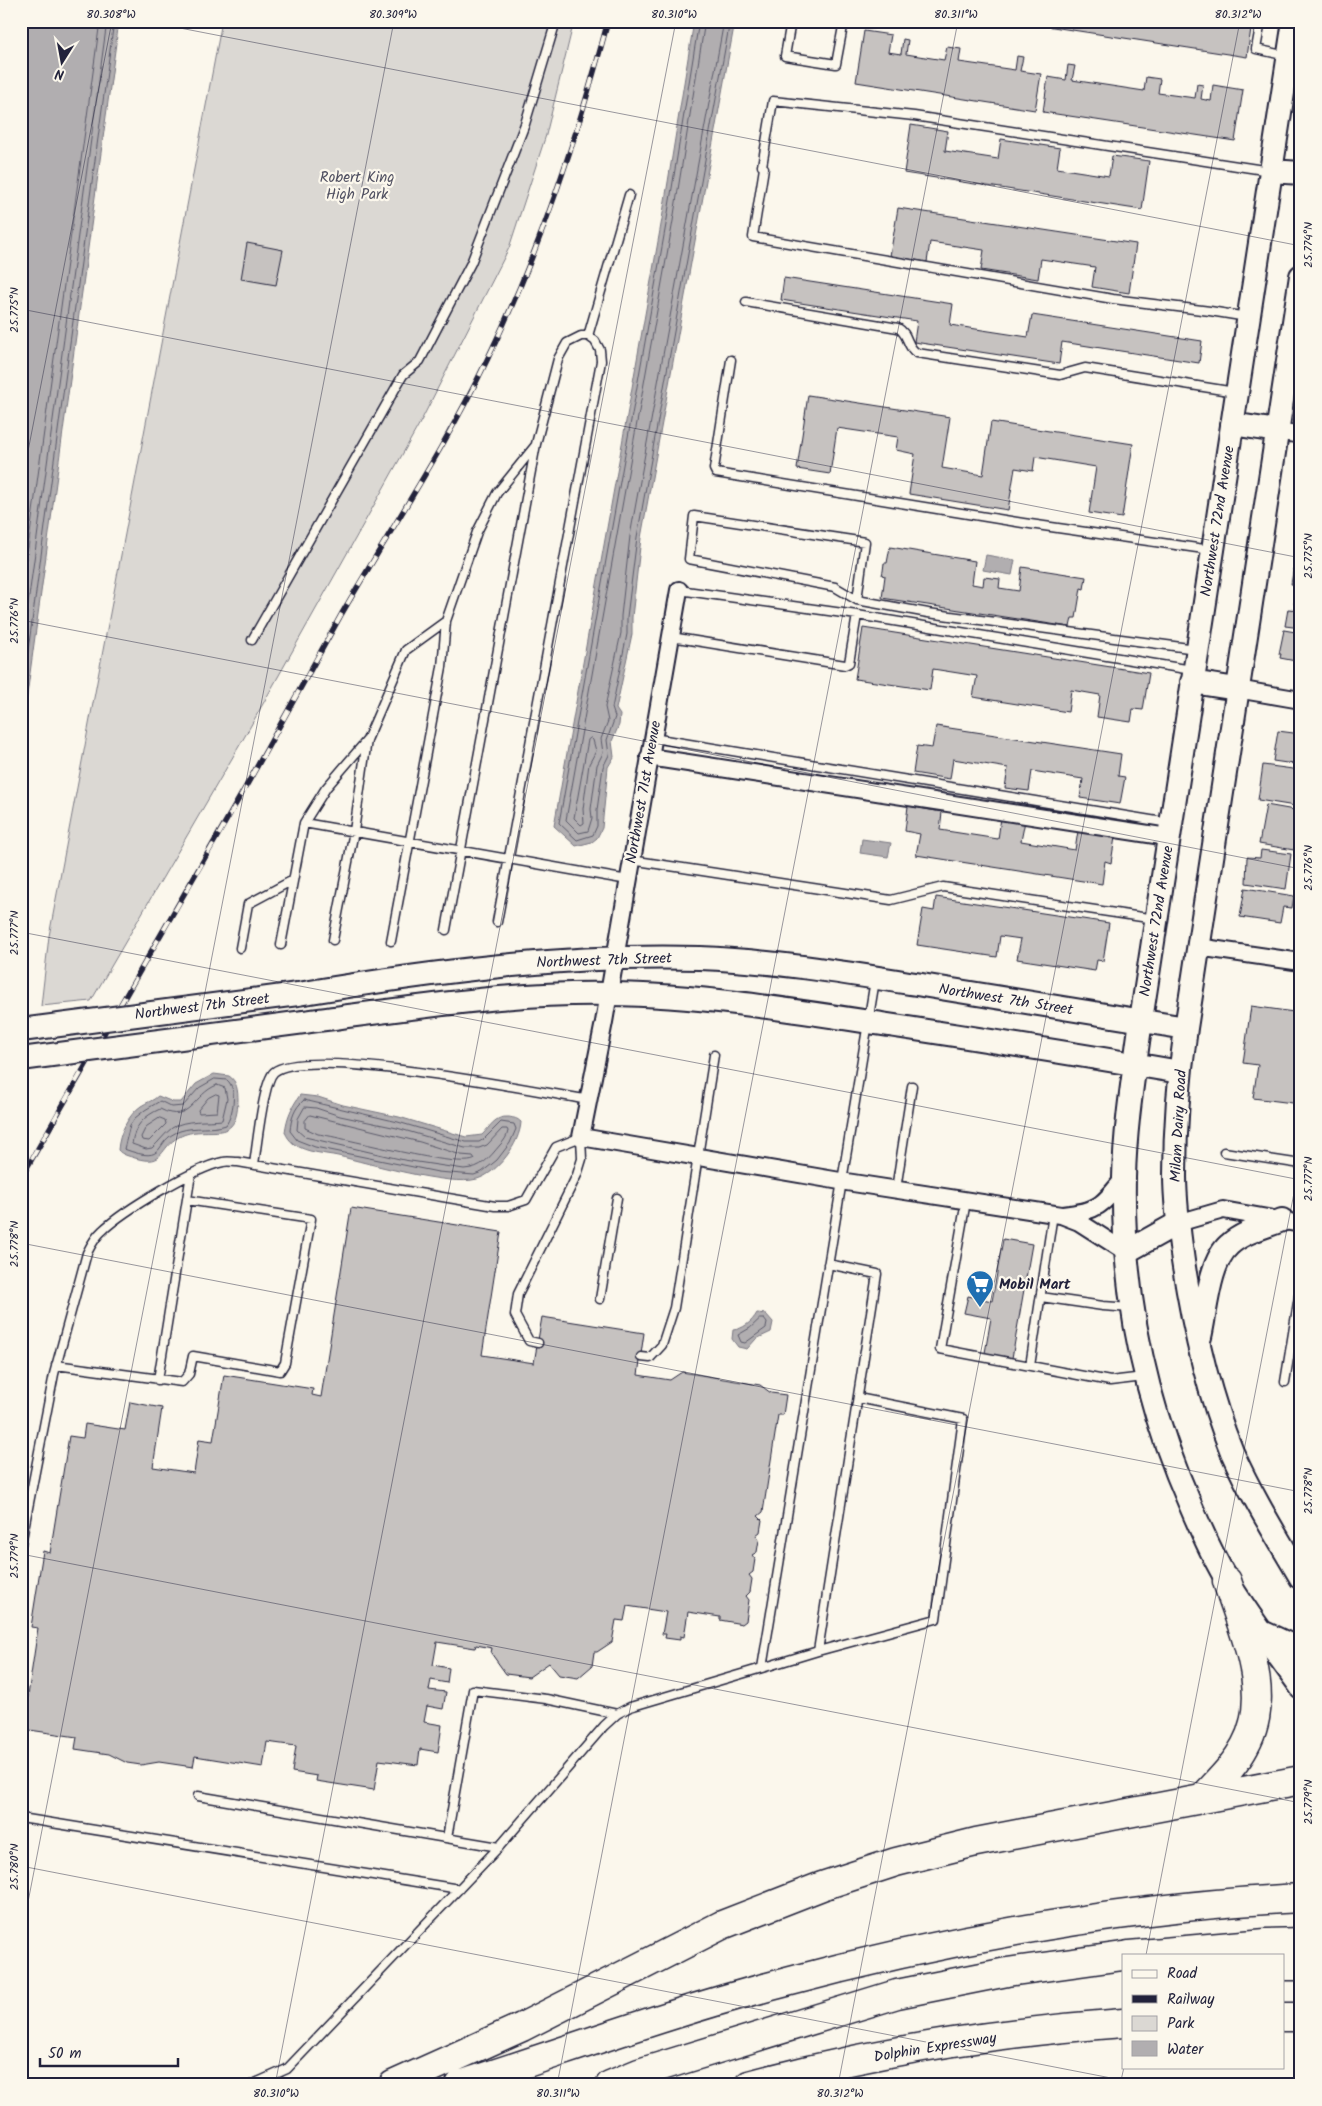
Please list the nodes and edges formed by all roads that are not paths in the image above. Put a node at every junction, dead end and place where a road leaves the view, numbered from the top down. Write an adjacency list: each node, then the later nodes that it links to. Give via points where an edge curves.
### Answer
1 (556, 21): 26 (lane, via 525,124 471,263 420,361 403,375)
2 (791, 21): 3 (lane, via 785,56 836,64)
3 (844, 21)
4 (1261, 21): 6 (lane, via 1252,49)
5 (1294, 21): 6 (main road, Northwest 72nd Avenue)
6 (1289, 56): 7 (main road, Northwest 72nd Avenue)
7 (1271, 171): 8 (main road); 12 (main road, Northwest 72nd Avenue); 12 (lane, via 914,116 773,101 763,167 753,237 1113,299)
8 (1301, 174)
9 (629, 195): 13 (lane)
10 (1301, 276): 17 (main road)
11 (746, 302): 15 (lane, via 898,328 906,334 909,347 917,353 1060,375 1085,368)
12 (1249, 318): 15 (main road, Northwest 72nd Avenue)
13 (588, 336): 19 (lane, via 567,343 558,359); 38 (lane, via 600,350 601,361)
14 (731, 360): 20 (lane, via 714,469 716,473)
15 (1237, 392): 16 (main road, Northwest 72nd Avenue)
16 (1232, 424): 17 (main road); 20 (main road, Northwest 72nd Avenue)
17 (1277, 431): 18 (street); 28 (main road)
18 (1301, 435)
19 (536, 444): 24 (lane, via 497,493 485,516); 37 (lane)
20 (1213, 550): 27 (main road, Northwest 72nd Avenue)
21 (679, 590): 23 (lane); 25 (street, Northwest 71st Avenue)
22 (857, 600): 22 (lane, via 835,587 689,559 694,516 865,542); 27 (lane)
23 (857, 615): 25 (lane, via 849,663 846,665); 27 (lane)
24 (446, 621): 31 (lane, via 406,650); 36 (lane, via 442,667)
25 (670, 636): 30 (street, Northwest 71st Avenue)
26 (252, 640)
27 (1195, 667): 28 (main road); 34 (main road, Northwest 72nd Avenue)
28 (1237, 689): 29 (street); 48 (main road)
29 (1301, 700)
30 (653, 738): 32 (street, Northwest 71st Avenue); 34 (lane)
31 (367, 740): 33 (lane, via 326,788); 35 (lane)
32 (650, 757): 34 (street); 39 (street, Northwest 71st Avenue)
33 (304, 823): 35 (lane); 40 (lane)
34 (1170, 830): 42 (main road, Northwest 72nd Avenue)
35 (354, 831): 36 (lane); 45 (lane)
36 (408, 842): 37 (lane); 46 (lane)
37 (462, 851): 38 (lane); 44 (lane)
38 (509, 859): 41 (lane); 43 (lane)
39 (631, 860): 41 (street, Northwest 71st Avenue); 42 (lane, via 891,900 943,887)
40 (293, 880): 47 (lane); 49 (lane, via 248,904)
41 (628, 880): 50 (street, Northwest 71st Avenue)
42 (1156, 919): 54 (main road, Northwest 72nd Avenue)
43 (498, 922)
44 (446, 930)
45 (334, 940)
46 (391, 941)
47 (281, 945)
48 (1198, 947): 51 (street); 56 (main road)
49 (240, 948)
50 (614, 958): 52 (main road, Northwest 7th Street, via 701,958 768,963); 53 (street, Northwest 71st Avenue); 57 (main road, Northwest 7th Street, bridge, via 501,965)
51 (1301, 962)
52 (875, 978): 54 (main road, Northwest 7th Street); 55 (lane)
53 (608, 994): 55 (main road, Northwest 7th Street, via 702,999); 59 (main road, Northwest 7th Street, bridge, via 468,1002); 63 (street, Northwest 71st Avenue)
54 (1141, 1020): 56 (main road, Northwest 7th Street); 60 (main road, Northwest 72nd Avenue)
55 (868, 1022): 60 (main road, Northwest 7th Street); 71 (lane)
56 (1186, 1028): 61 (main road, Milam Dairy Road)
57 (21, 1030)
58 (714, 1054): 66 (lane)
59 (21, 1059)
60 (1134, 1064): 61 (main road, Northwest 7th Street); 70 (main road, Northwest 72nd Avenue)
61 (1180, 1072): 78 (main road, Milam Dairy Road, via 1175,1175)
62 (912, 1086): 72 (lane)
63 (590, 1100): 64 (street, Northwest 71st Avenue); 67 (lane, via 363,1064 318,1063 285,1067 275,1071 267,1084)
64 (581, 1137): 66 (street); 67 (lane, via 556,1147 526,1200 508,1206); 85 (lane, via 582,1159 577,1175 518,1294 515,1315 529,1342)
65 (1224, 1152): 68 (lane)
66 (699, 1157): 71 (street); 87 (lane, via 674,1308 662,1344 650,1358)
67 (254, 1164): 69 (lane, via 224,1162)
68 (1301, 1164)
69 (191, 1174): 74 (lane); 88 (lane, via 126,1212 94,1240 82,1267)
70 (1124, 1178): 76 (street, via 1101,1205 1083,1213); 79 (main road, Northwest 72nd Avenue)
71 (840, 1181): 72 (street); 80 (lane)
72 (896, 1189): 75 (street)
73 (617, 1198): 83 (lane)
74 (187, 1200): 91 (lane); 91 (lane, via 311,1219 285,1363 280,1371 193,1356 189,1374 182,1382)
75 (966, 1201): 76 (street); 89 (lane, via 940,1349)
76 (1057, 1214): 79 (street, via 1079,1222); 82 (lane)
77 (1291, 1222): 78 (street, via 1223,1210); 86 (main road, via 1243,1236 1222,1252 1215,1269)
78 (1178, 1224): 79 (main road); 86 (main road, Milam Dairy Road, via 1188,1297)
79 (1126, 1252): 84 (main road, Northwest 72nd Avenue)
80 (828, 1264): 93 (lane, via 877,1274); 100 (lane)
81 (1301, 1284): 92 (lane)
82 (1041, 1297): 84 (lane); 89 (lane)
83 (600, 1299)
84 (1131, 1308): 90 (main road, Northwest 72nd Avenue)
85 (538, 1344)
86 (1199, 1346): 95 (main road, Milam Dairy Road, via 1233,1452)
87 (641, 1357)
88 (56, 1365): 91 (lane); 94 (lane)
89 (1030, 1366): 90 (lane, via 1110,1380)
90 (1145, 1376): 96 (main road, Northwest 72nd Avenue, via 1174,1468)
91 (158, 1380)
92 (1285, 1382)
93 (858, 1398): 99 (lane); 99 (lane, via 963,1419 936,1619)
94 (21, 1544)
95 (1301, 1578)
96 (1227, 1580): 97 (main road, Northwest 72nd Avenue); 105 (highway, via 1254,1666 1257,1708 1245,1748)
97 (1260, 1630): 98 (main road); 101 (main road, Northwest 72nd Avenue)
98 (1301, 1650)
99 (818, 1652): 100 (lane)
100 (762, 1668): 102 (lane, via 630,1707)
101 (1301, 1687)
102 (617, 1714): 107 (lane, via 473,1690); 108 (lane)
103 (1301, 1780): 105 (highway)
104 (198, 1796): 107 (lane)
105 (1202, 1799): 122 (highway, via 976,1842 896,1862 822,1886 722,1925 522,2027)
106 (21, 1818): 109 (lane)
107 (447, 1838): 108 (lane)
108 (499, 1847): 109 (lane)
109 (459, 1889): 121 (lane, via 287,2068)
110 (1301, 1898): 123 (highway, via 1235,1901 1096,1917 927,1947 714,2002)
111 (1301, 1942): 112 (highway)
112 (1140, 1954)
113 (1122, 1956): 120 (highway, via 940,1985 898,1994)
114 (1284, 1966): 115 (highway)
115 (1301, 1966)
116 (1122, 1974): 120 (highway, via 1013,1988)
117 (1284, 2017): 118 (highway)
118 (1301, 2017)
119 (1122, 2023): 125 (highway, Dolphin Expressway, via 928,2047)
120 (800, 2024): 124 (highway, via 639,2073)
121 (251, 2085)
122 (393, 2085)
123 (460, 2085)
124 (610, 2085)
125 (749, 2085)

